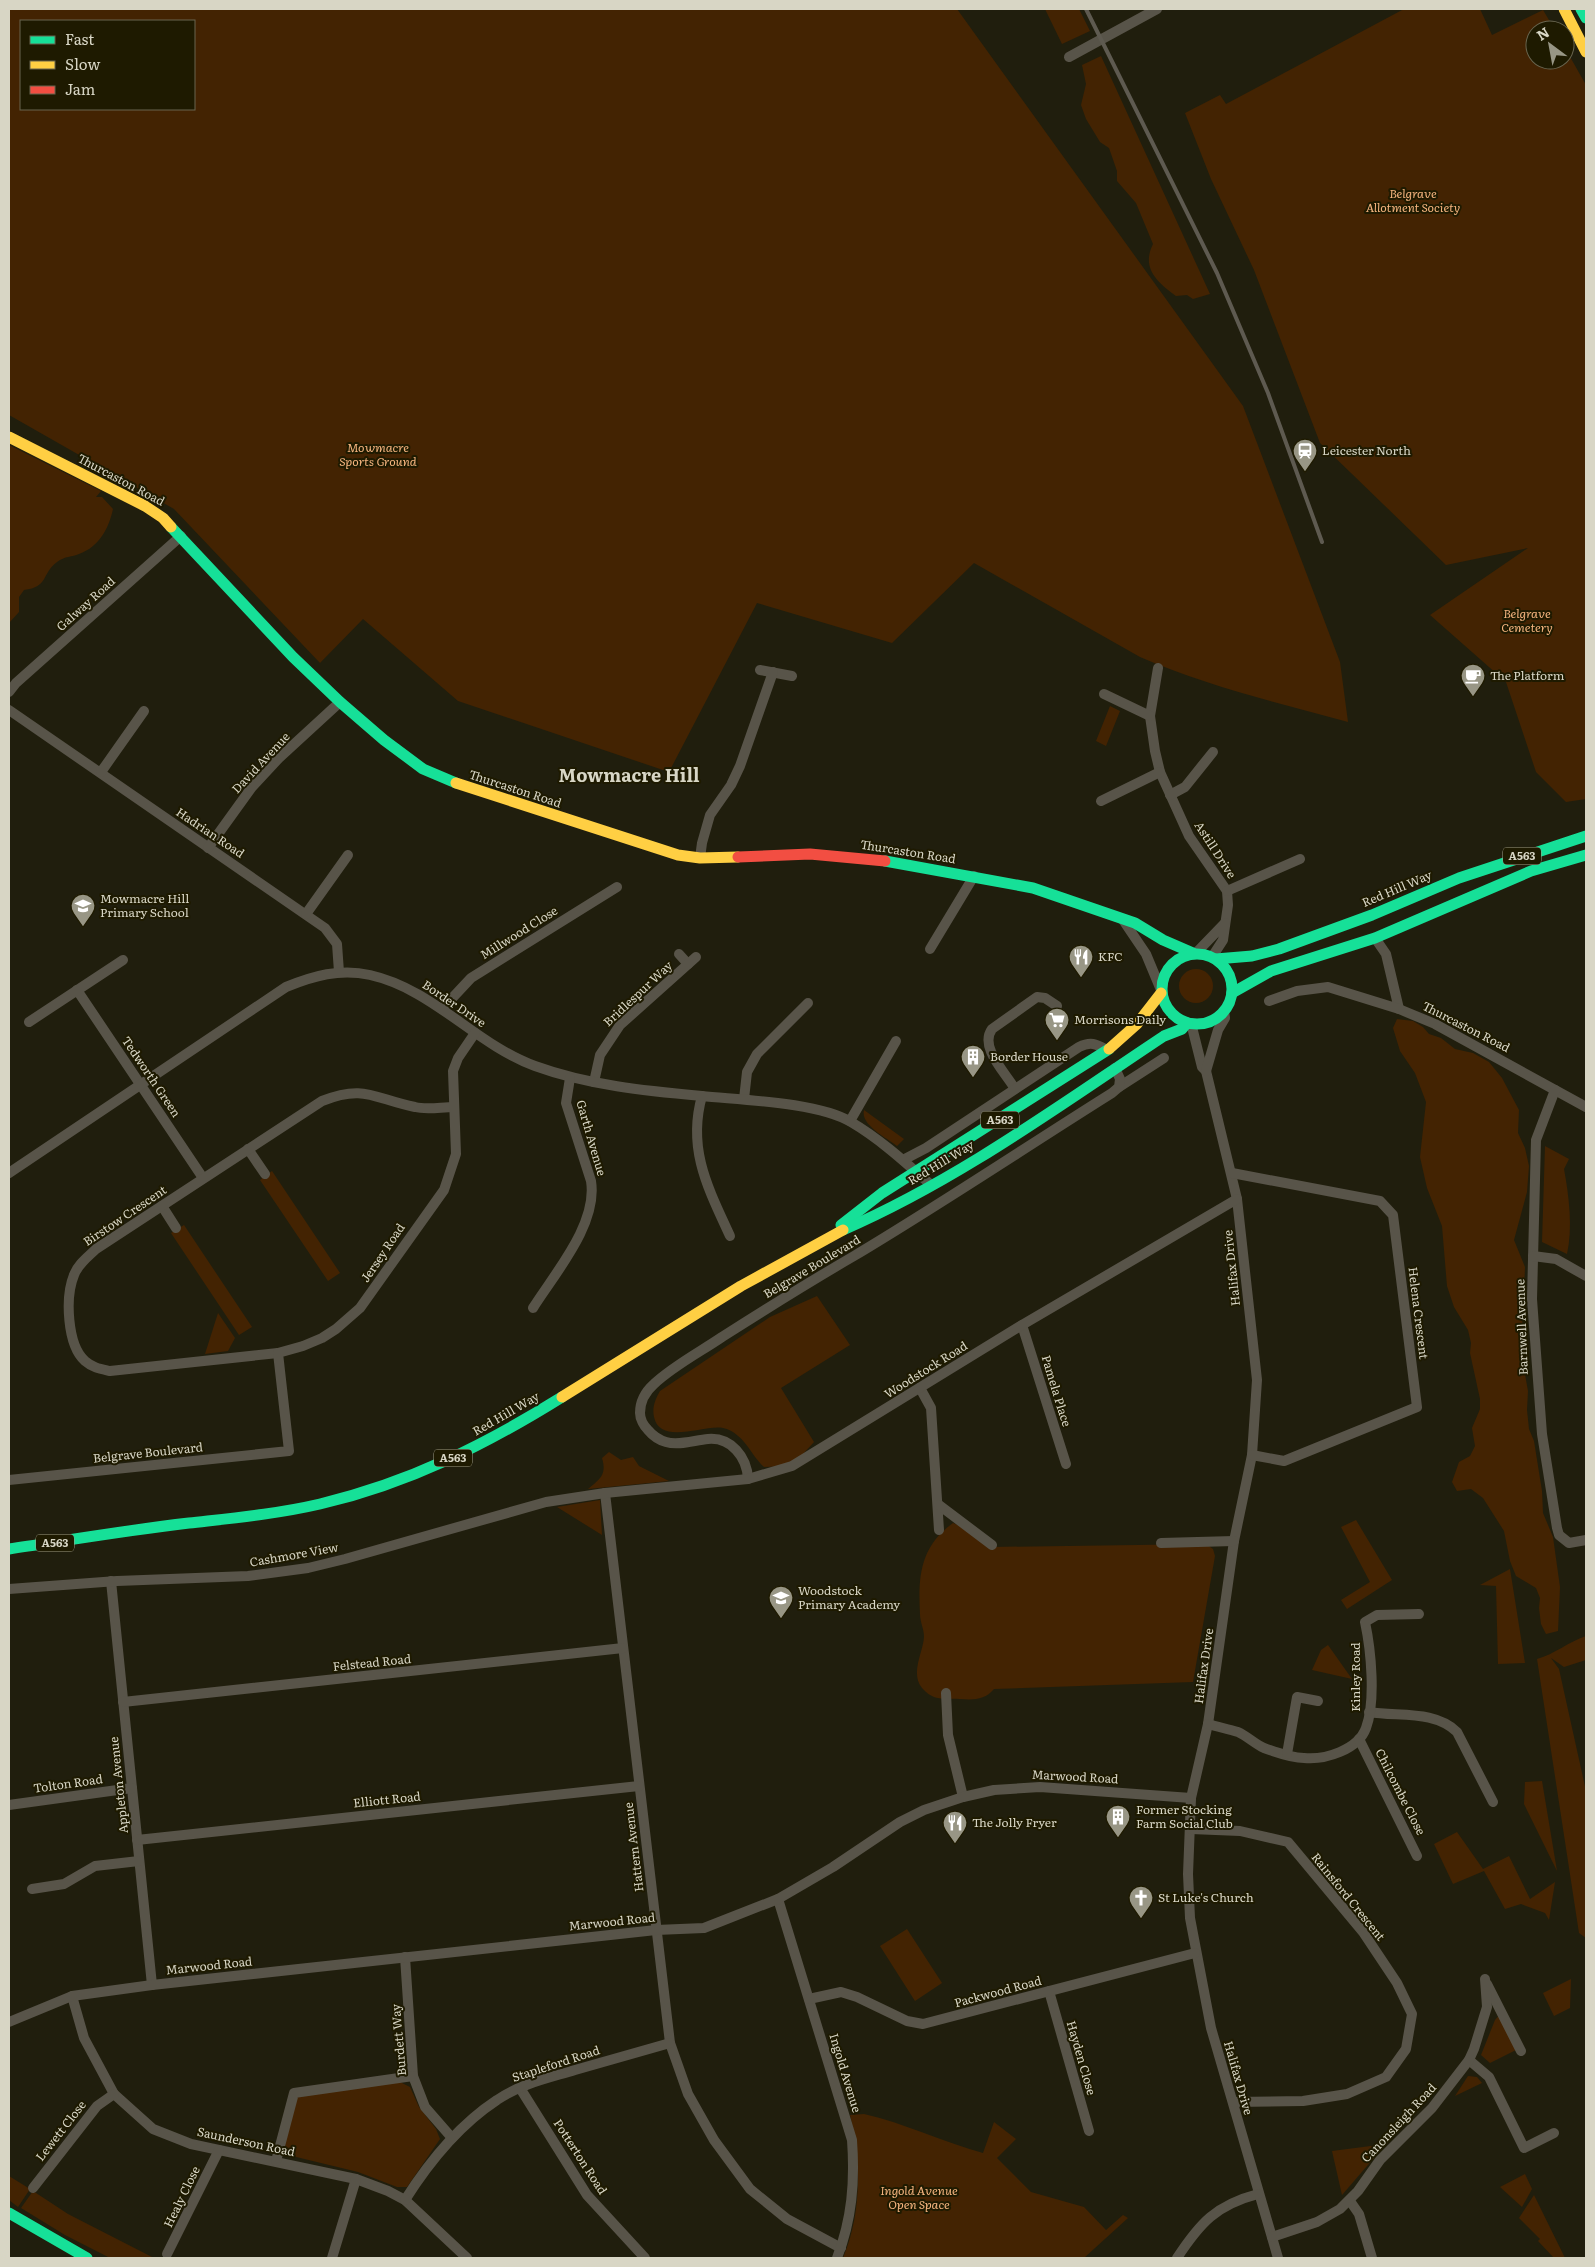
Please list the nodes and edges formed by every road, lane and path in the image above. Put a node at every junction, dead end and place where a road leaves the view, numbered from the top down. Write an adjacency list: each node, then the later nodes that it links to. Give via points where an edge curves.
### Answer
1 (1158, 9): 6 (street)
2 (1564, 9): 5 (main road)
3 (1582, 9): 4 (main road)
4 (1586, 18)
5 (1586, 52)
6 (1069, 56)
7 (9, 437): 8 (main road, Thurcaston Road, via 145,506)
8 (181, 536): 13 (street, Galway Road); 15 (main road, Thurcaston Road, via 293,657)
9 (1158, 668): 18 (street, Astill Drive)
10 (760, 670): 11 (street)
11 (773, 672): 12 (street); 28 (street, via 740,766 710,815)
12 (792, 676)
13 (9, 692)
14 (1104, 694): 18 (street)
15 (340, 702): 25 (street, David Avenue, via 252,787); 28 (main road, Thurcaston Road, via 384,740 424,768 469,789 678,855)
16 (9, 710): 20 (street, Hadrian Road)
17 (144, 711): 20 (street)
18 (1150, 716): 21 (street, Astill Drive)
19 (1213, 752): 22 (street, via 1185,787)
20 (101, 772): 25 (street, Hadrian Road)
21 (1160, 772): 22 (street, Astill Drive); 23 (street)
22 (1170, 795): 32 (street, Astill Drive, via 1189,836)
23 (1101, 801)
24 (1586, 836): 41 (main road, Red Hill Way / A563, via 1459,878 1279,949 1252,956)
25 (208, 848): 33 (street, Hadrian Road)
26 (348, 855): 33 (street)
27 (1586, 855): 36 (main road, A563, via 1531,871)
28 (700, 858): 30 (main road, Thurcaston Road, via 810,854 849,856)
29 (1300, 859): 32 (street, Astill Drive)
30 (974, 876): 34 (main road, Thurcaston Road, via 1033,888); 37 (street)
31 (616, 886): 51 (street, Millwood Close, via 471,978)
32 (1227, 891): 35 (street, Astill Drive)
33 (306, 914): 44 (street, Hadrian Road, via 332,935 337,944)
34 (1123, 920): 38 (main road); 46 (street, via 1146,954)
35 (1225, 922): 38 (street); 41 (street, Astill Drive, via 1223,940)
36 (1375, 938): 47 (main road, A563, via 1270,971); 52 (street, via 1386,954)
37 (930, 949)
38 (1194, 953): 41 (main road); 46 (main road, via 1183,956 1167,970)
39 (679, 954): 43 (street)
40 (696, 957): 43 (street, Bridlespur Way)
41 (1214, 958): 47 (main road, via 1229,974)
42 (123, 960): 45 (street)
43 (688, 964): 63 (street, Bridlespur Way, via 609,1038 600,1055)
44 (339, 972): 51 (street, Border Drive, via 392,981); 64 (street, Border Drive, via 322,974 286,988)
45 (77, 990): 54 (street); 64 (street, Tedworth Green)
46 (1161, 991): 55 (main road, via 1169,1012); 58 (main road, Red Hill Way / A563, via 1143,1018)
47 (1232, 993): 53 (main road)
48 (1269, 1000): 52 (street, Thurcaston Road, via 1328,987)
49 (808, 1003): 69 (street, via 757,1054 747,1072)
50 (1057, 1006): 66 (street, via 1045,998 1036,997 992,1028 988,1045)
51 (442, 1009): 56 (street, Border Drive)
52 (1399, 1009): 67 (street, Thurcaston Road, via 1435,1024)
53 (1224, 1011): 55 (main road, via 1211,1021); 61 (street, via 1225,1018 1218,1030)
54 (29, 1022)
55 (1189, 1023): 60 (main road, Red Hill Way / A563); 61 (street, Halifax Drive)
56 (475, 1033): 62 (street, Border Drive, via 507,1054); 70 (street, Jersey Road, via 453,1071)
57 (896, 1041): 72 (street)
58 (1107, 1050): 66 (street, via 1088,1043); 75 (main road, Red Hill Way / A563)
59 (1164, 1058): 65 (street, Belgrave Boulevard)
60 (1115, 1068): 65 (street, via 1120,1079); 80 (main road, Red Hill Way / A563, via 1012,1137)
61 (1206, 1071): 78 (street, Halifax Drive)
62 (570, 1078): 63 (street, Border Drive); 88 (street, Garth Avenue, via 566,1103 591,1182 591,1208 586,1225)
63 (594, 1082): 68 (street, Border Drive)
64 (141, 1084): 76 (street, Border Drive); 79 (street, Tedworth Green)
65 (1119, 1087): 94 (street, Belgrave Boulevard, via 710,1345 646,1392 640,1416 655,1437 668,1443 709,1439 723,1441 742,1457)
66 (1015, 1089): 74 (street)
67 (1555, 1090): 71 (street, Thurcaston Road); 86 (street, Barnwell Avenue, via 1536,1140)
68 (702, 1096): 69 (street, Border Drive); 84 (street, via 695,1137 700,1162)
69 (744, 1100): 72 (street, Border Drive, via 827,1113)
70 (454, 1107): 73 (street, Birstow Crescent, via 417,1108 358,1092 341,1093 322,1101); 90 (street, Jersey Road, via 456,1154 444,1190 376,1286 360,1308 336,1330 303,1346)
71 (1586, 1107)
72 (850, 1121): 74 (street, Border Drive)
73 (248, 1149): 77 (street); 79 (street, Birstow Crescent)
74 (903, 1160): 75 (street, Border Drive)
75 (918, 1172): 80 (street, Border Drive); 85 (main road, Red Hill Way / A563, via 882,1193)
76 (9, 1173)
77 (265, 1174)
78 (1232, 1174): 81 (street, Halifax Drive); 92 (street, Helena Crescent, via 1380,1201 1393,1216 1417,1407 1284,1461)
79 (203, 1178): 82 (street, Birstow Crescent)
80 (931, 1185): 85 (main road, Red Hill Way / A563, via 892,1209)
81 (1237, 1199): 89 (street, Woodstock Road); 92 (street, Halifax Drive, via 1257,1380)
82 (162, 1206): 83 (street); 90 (street, Birstow Crescent, via 96,1249 74,1275 69,1304 72,1340 84,1360 96,1368 110,1371)
83 (176, 1228)
84 (730, 1236)
85 (830, 1236): 99 (main road, Red Hill Way / A563, via 742,1286 522,1422 438,1465 320,1504 244,1518)
86 (1533, 1256): 87 (street, via 1556,1259); 101 (street, Barnwell Avenue, via 1532,1300 1538,1390 1555,1517 1563,1539 1576,1543)
87 (1586, 1276)
88 (533, 1308)
89 (1022, 1325): 91 (street, Woodstock Road); 93 (street, Pamela Place)
90 (278, 1353): 95 (street, Belgrave Boulevard, via 289,1451)
91 (920, 1388): 94 (street, Woodstock Road, via 792,1466); 97 (street, via 931,1408)
92 (1252, 1455): 102 (street, Halifax Drive)
93 (1066, 1464)
94 (748, 1479): 96 (street, Woodstock Road)
95 (9, 1480)
96 (605, 1493): 106 (street, Cashmore View, via 546,1502 308,1568 248,1576); 109 (street, Hattern Avenue)
97 (939, 1505): 98 (street); 104 (street)
98 (939, 1530)
99 (100, 1534): 100 (main road, Red Hill Way / A563, via 45,1534); 105 (main road, Red Hill Way / A563)
100 (9, 1539)
101 (1586, 1540)
102 (1234, 1541): 103 (street); 114 (street, Halifax Drive)
103 (1161, 1543)
104 (992, 1545)
105 (9, 1549)
106 (111, 1582): 107 (street, Cashmore View); 112 (street, Appleton Avenue)
107 (9, 1589)
108 (1419, 1614): 113 (street, Kinley Road, via 1377,1615 1365,1622 1370,1654)
109 (623, 1648): 112 (street, Felstead Road); 117 (street, Hattern Avenue)
110 (946, 1693): 119 (street, via 948,1735)
111 (1318, 1701): 116 (street, via 1297,1697)
112 (123, 1702): 118 (street, Appleton Avenue)
113 (1369, 1712): 115 (street, Kinley Road, via 1366,1729); 121 (street, via 1437,1718 1451,1726 1458,1732)
114 (1208, 1724): 116 (street, via 1239,1732 1263,1748); 120 (street, Halifax Drive)
115 (1359, 1739): 116 (street, via 1336,1755 1305,1758); 125 (street, Chilcombe Close)
116 (1287, 1754)
117 (639, 1786): 124 (street, Elliott Road); 129 (street, Hattern Avenue)
118 (132, 1788): 122 (street, Tolton Road); 124 (street, Appleton Avenue)
119 (963, 1797): 120 (street, Marwood Road, via 994,1790 1040,1786); 128 (street, Marwood Road, via 900,1822 806,1885)
120 (1191, 1798): 123 (street, Halifax Drive)
121 (1493, 1802)
122 (9, 1805)
123 (1190, 1829): 130 (street, Halifax Drive, via 1190,1918); 143 (street, Rainsford Crescent, via 1240,1831 1288,1842 1363,1932 1397,1983 1412,2014 1406,2049 1386,2077 1347,2094 1303,2101)
124 (137, 1840): 126 (street, Appleton Avenue)
125 (1417, 1856)
126 (139, 1862): 127 (street, via 95,1866 64,1884); 132 (street, Appleton Avenue)
127 (32, 1889)
128 (778, 1899): 129 (street, Marwood Road, via 704,1928); 135 (street, Ingold Avenue)
129 (656, 1930): 131 (street, Marwood Road); 137 (street, Hattern Avenue)
130 (1196, 1953): 133 (street, Packwood Road); 143 (street, Halifax Drive, via 1211,2028)
131 (405, 1957): 132 (street, Marwood Road); 140 (street, Burdett Way)
132 (152, 1985): 134 (street, Marwood Road)
133 (1049, 1991): 135 (street, Packwood Road, via 922,2024 907,2021 841,1992); 144 (street, Hayden Close)
134 (72, 1996): 136 (street, Marwood Road); 142 (street, Saunderson Road, via 84,2038)
135 (809, 1999): 156 (street, Ingold Avenue, via 852,2140 852,2208)
136 (9, 2022)
137 (670, 2042): 141 (street, Stapleford Road); 156 (street, Hattern Avenue, via 692,2101 714,2140 750,2189 787,2219)
138 (1521, 2051): 139 (street, Canonsleigh Road, via 1485,1979 1487,2007)
139 (1469, 2060): 145 (street, via 1488,2077 1524,2148); 153 (street, Canonsleigh Road, via 1432,2108 1380,2160)
140 (413, 2076): 146 (street, Burdett Way, via 425,2107); 148 (street, via 294,2093)
141 (520, 2088): 146 (street, Stapleford Road, via 497,2100); 161 (street, Potterton Road, via 587,2195)
142 (114, 2094): 147 (street, Saunderson Road, via 153,2129 191,2144); 150 (street, Lewett Close, via 97,2106)
143 (1233, 2102): 151 (street, Halifax Drive)
144 (1089, 2131)
145 (1554, 2133)
146 (452, 2138): 152 (street, Stapleford Road, via 425,2169)
147 (219, 2150): 148 (street, Saunderson Road); 157 (street, Healy Close)
148 (276, 2161): 149 (street, Saunderson Road)
149 (356, 2179): 152 (street, Saunderson Road); 159 (street)
150 (33, 2188)
151 (1258, 2194): 155 (street, Halifax Drive); 163 (street, via 1220,2208)
152 (405, 2200): 160 (street, Saunderson Road)
153 (1350, 2201): 155 (street, Canonsleigh Road, via 1329,2217); 165 (street, via 1359,2214)
154 (9, 2213): 158 (main road)
155 (1272, 2237): 164 (street, Halifax Drive)
156 (841, 2248): 162 (street, Ingold Avenue)
157 (167, 2254)
158 (87, 2258)
159 (332, 2258)
160 (467, 2258)
161 (645, 2258)
162 (837, 2258)
163 (1176, 2258)
164 (1278, 2258)
165 (1372, 2258)

